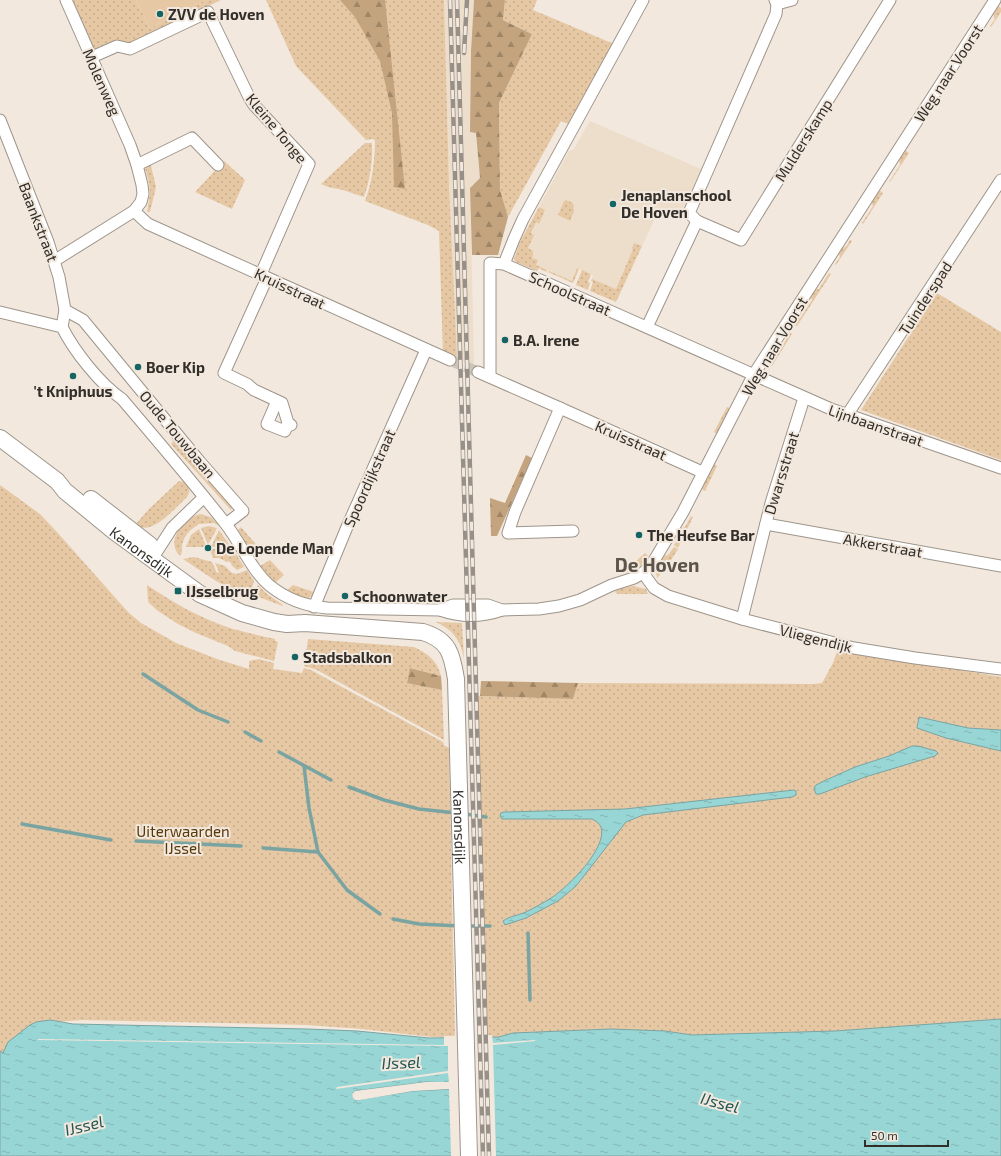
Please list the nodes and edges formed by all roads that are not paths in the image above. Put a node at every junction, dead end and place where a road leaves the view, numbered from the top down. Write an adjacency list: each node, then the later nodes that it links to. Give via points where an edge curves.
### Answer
1 (66, 0): 7 (street, Molenweg)
2 (643, 0): 15 (street, via 523,219)
3 (792, 0): 6 (street)
4 (890, 0): 13 (street, Mulderskamp, via 741,240)
5 (995, 0): 24 (street, Weg naar Voorst)
6 (776, 2): 13 (street, via 776,14 689,213)
7 (92, 57): 9 (street, Molenweg); 16 (street, Kleine Tonge, via 117,46 130,49 208,12 254,105 309,164)
8 (0, 120): 14 (street, Baankstraat)
9 (137, 165): 10 (street, via 192,138); 12 (street, Molenweg, via 143,194)
10 (218, 165)
11 (1001, 180): 29 (street, Tuinderspad)
12 (134, 211): 14 (street); 16 (street, Kruisstraat, via 148,224)
13 (697, 221): 20 (street)
14 (54, 261): 17 (street, Baankstraat)
15 (504, 264): 20 (street, Schoolstraat); 25 (street, via 490,263)
16 (264, 276): 21 (street, Kruisstraat); 27 (street, via 224,373)
17 (65, 310): 19 (street, Baankstraat); 34 (street, Oude Touwbaan, via 83,320 243,511)
18 (0, 312): 19 (street)
19 (62, 327): 33 (street, Weg naar Voorst, via 94,372 122,399)
20 (647, 327): 24 (street, Schoolstraat)
21 (426, 350): 22 (street, Kruisstraat); 40 (street, Spoordijkstraat)
22 (450, 360)
23 (478, 372): 25 (street, Kruisstraat)
24 (754, 374): 26 (street, Lijnbaanstraat); 32 (street, Weg naar Voorst)
25 (490, 377): 28 (street, Kruisstraat)
26 (804, 398): 29 (street, Lijnbaanstraat); 35 (street, Dwarsstraat)
27 (277, 402): 27 (street, via 282,404 290,424 285,431 267,424)
28 (560, 408): 32 (street, Kruisstraat); 36 (street, via 508,533)
29 (847, 415): 31 (street, Lijnbaanstraat)
30 (0, 438): 37 (street, Kanonsdijk, via 57,481 65,491 115,532)
31 (1001, 468)
32 (702, 472): 39 (street, Weg naar Voorst, via 662,548)
33 (204, 497): 34 (street, Weg naar Voorst); 37 (street, via 172,528)
34 (226, 524): 40 (street, Weg naar Voorst, via 250,562 268,584 294,601)
35 (766, 524): 38 (street, Akkerstraat); 41 (street, Dwarsstraat)
36 (572, 531)
37 (155, 555): 43 (street, Kanonsdijk, via 200,594 242,613 287,624 413,631 430,634 441,640 448,648 454,663 456,679)
38 (1001, 566)
39 (643, 573): 40 (street, Weg naar Voorst, via 592,596 569,603 539,609 502,610 488,615 454,615 440,610); 41 (street, Vliegendijk, via 654,588 668,596)
40 (314, 607)
41 (742, 619): 42 (street, Vliegendijk, via 854,648)
42 (1001, 669)
43 (469, 1156)

